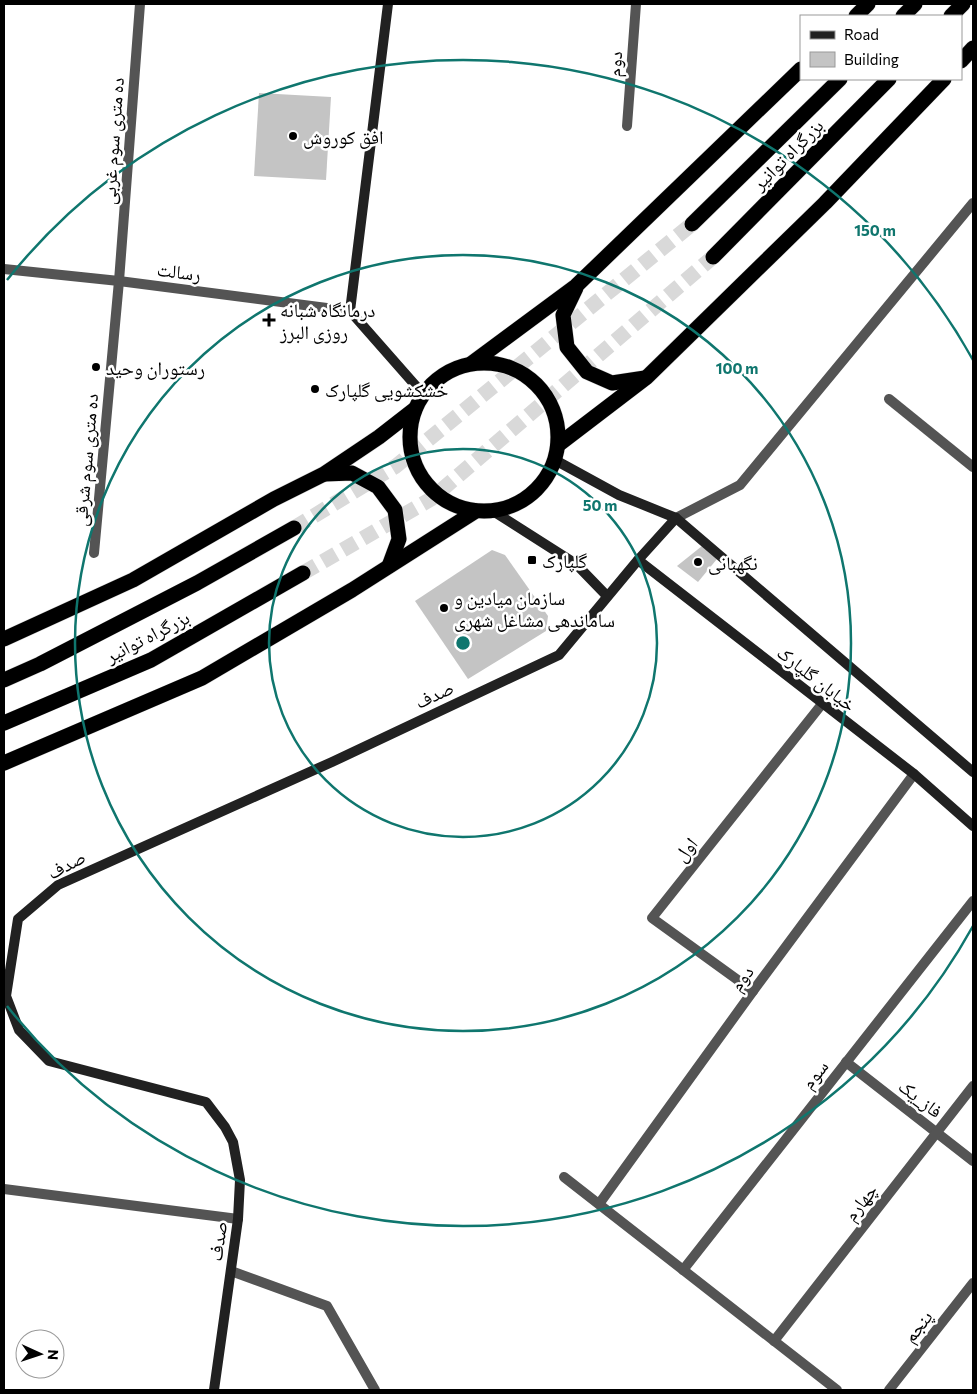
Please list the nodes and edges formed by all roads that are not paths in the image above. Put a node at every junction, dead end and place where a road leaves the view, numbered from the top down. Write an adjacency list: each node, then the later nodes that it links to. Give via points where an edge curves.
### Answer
1 (140, 4): 21 (street, ده متری سوم غربی)
2 (388, 4): 23 (main road)
3 (636, 4): 16 (street, دوم)
4 (868, 4): 7 (highway)
5 (915, 4): 8 (highway)
6 (963, 4): 9 (highway)
7 (857, 15)
8 (904, 15)
9 (952, 15)
10 (973, 48): 11 (highway)
11 (962, 60)
12 (800, 70): 22 (highway)
13 (839, 80): 18 (highway, بزرگراه توانیر)
14 (888, 80): 19 (highway, بزرگراه توانیر)
15 (943, 80): 25 (highway, via 825,203)
16 (627, 126)
17 (973, 203): 34 (street, via 740,485)
18 (692, 224)
19 (713, 257)
20 (4, 269): 21 (street, رسالت)
21 (119, 281): 23 (street, رسالت); 36 (street, ده متری سوم شرقی)
22 (576, 286): 24 (highway); 25 (highway, via 564,315 568,347 587,372 612,383)
23 (350, 311): 26 (main road)
24 (472, 363): 26 (highway, via 437,379); 29 (highway, via 495,363 517,369 536,382 550,401 558,422)
25 (648, 377): 29 (highway)
26 (423, 394): 28 (highway)
27 (889, 399): 30 (street)
28 (415, 409): 31 (highway); 32 (highway, via 410,431 412,454 420,475 435,492 454,505)
29 (557, 453): 33 (highway, via 538,489 509,507); 34 (main road, خیابان گلپارک, via 619,495)
30 (973, 467)
31 (324, 474): 38 (highway, via 352,473 378,486 395,510 399,538); 41 (highway, via 133,580)
32 (476, 511): 33 (highway); 38 (highway)
33 (493, 511): 40 (main road, via 576,564)
34 (676, 518): 37 (main road, صدف); 46 (main road, خیابان گلپارک)
35 (294, 528): 42 (highway, بزرگراه توانیر, via 188,587)
36 (94, 553)
37 (638, 560): 40 (main road, صدف); 43 (main road, خیابان گلپارک)
38 (389, 566): 45 (highway, via 202,678)
39 (303, 573): 44 (highway, بزرگراه توانیر, via 151,660)
40 (608, 596): 51 (main road, صدف, via 559,655 332,762 58,884 18,919)
41 (5, 638)
42 (4, 680)
43 (822, 704): 47 (main road, خیابان گلپارک); 50 (street, اول, via 652,918)
44 (4, 723)
45 (4, 763)
46 (973, 772)
47 (914, 774): 48 (main road, خیابان گلپارک); 50 (street, دوم)
48 (973, 826)
49 (973, 901): 52 (street, سوم)
50 (753, 991): 58 (street, دوم)
51 (5, 997): 59 (main road, صدف, via 19,1030 49,1061 206,1102 234,1142 240,1180)
52 (846, 1062): 54 (street, فاز_یک); 60 (street, سوم)
53 (973, 1086): 54 (street, چهارم)
54 (937, 1133): 55 (street, فاز_یک); 63 (street, چهارم)
55 (973, 1161)
56 (564, 1177): 58 (street)
57 (4, 1189): 59 (street)
58 (598, 1204): 60 (street)
59 (238, 1219): 61 (main road, صدف)
60 (683, 1270): 63 (street)
61 (230, 1272): 64 (main road, صدف); 65 (street, via 327,1306)
62 (973, 1283): 67 (street, پنجم)
63 (774, 1340): 66 (street)
64 (214, 1390)
65 (375, 1390)
66 (837, 1390)
67 (889, 1390)

